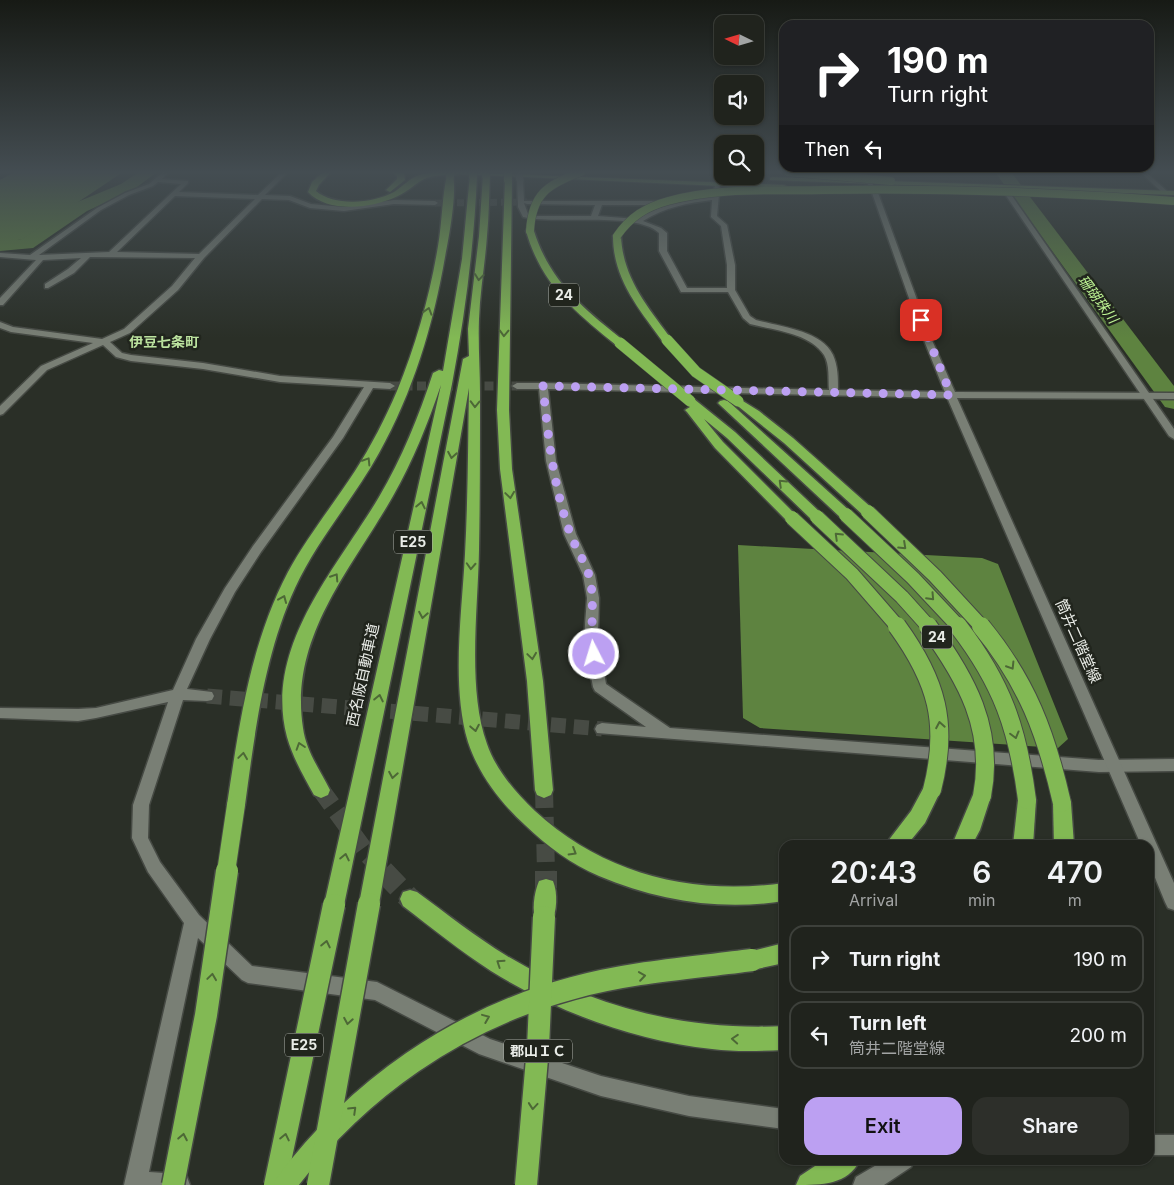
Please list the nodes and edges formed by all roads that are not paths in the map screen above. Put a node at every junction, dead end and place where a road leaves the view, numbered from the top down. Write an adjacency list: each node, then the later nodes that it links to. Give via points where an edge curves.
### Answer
1 (73, 227): 18 (street)
2 (139, 227): 14 (street)
3 (231, 227): 17 (street)
4 (446, 227): 67 (highway, one-way to 4, bridge, via 206,1015 258,673 272,624 305,555 372,454 397,404 421,335)
5 (470, 227): 20 (highway, 西名阪自動車道 / E25)
6 (481, 227): 24 (highway, E25, one-way to 24, via 483,236)
7 (511, 227): 47 (highway, one-way to 47, via 502,410 505,460 535,681)
8 (530, 227): 36 (highway, 24, bridge, via 538,258 558,288)
9 (622, 227): 27 (highway, bridge, via 617,236 618,260 624,276 667,340)
10 (655, 227): 22 (street, via 663,234 664,251 684,290)
11 (724, 227): 22 (street, via 731,265)
12 (886, 227): 33 (street, 筒井二階堂線)
13 (1033, 227): 34 (street)
14 (111, 254): 16 (street); 17 (street)
15 (0, 255): 18 (street)
16 (87, 256): 19 (street); 21 (street)
17 (201, 256): 26 (street, via 175,288 127,331)
18 (30, 258): 19 (street)
19 (41, 258): 23 (street)
20 (465, 273): 46 (highway, one-way to 20, via 303,757 294,729 291,702 293,674 300,648 325,593 386,498 408,455 442,364); 69 (highway, 西名阪自動車道 / E25, one-way to 20, bridge, via 431,457)
21 (48, 286)
22 (731, 290): 32 (street, via 747,318 753,322 805,336 818,344 828,354 832,365)
23 (0, 303)
24 (474, 320): 55 (highway, one-way to 55, via 472,552 467,680 478,744 493,775 518,807 553,840 593,864 641,883 692,893 739,896); 71 (highway, E25, one-way to 71, bridge, via 450,468)
25 (0, 325): 26 (street)
26 (105, 342): 28 (street, via 119,355 131,358 280,379); 37 (street, via 44,368)
27 (696, 372): 50 (highway, one-way to 50, bridge, via 724,403 913,578 965,636 1003,699 1014,732 1028,800); 51 (highway, one-way to 51, bridge, via 764,420 811,460 979,621 1024,688 1044,731 1056,768)
28 (369, 386): 29 (street); 39 (street, via 338,438 229,591)
29 (390, 386)
30 (517, 386): 31 (street)
31 (543, 386): 32 (street); 43 (street, via 551,461 570,534 589,575 593,598 591,638 600,687)
32 (834, 393): 33 (street)
33 (951, 395): 34 (street); 45 (street, 筒井二階堂線)
34 (1146, 395): 35 (street); 38 (street)
35 (1174, 396)
36 (687, 401): 48 (highway, one-way to 36, bridge, via 918,817 932,790 940,762 941,732 934,698 922,666 883,606 720,445); 49 (highway, 24, one-way to 36, bridge, via 982,796 986,766 984,736 962,676 942,644 916,612 731,435)
37 (0, 412)
38 (1174, 436)
39 (178, 694): 40 (street); 41 (street, via 78,715); 58 (street, via 141,804 140,838 154,867)
40 (207, 696)
41 (0, 712)
42 (602, 729): 43 (street)
43 (667, 734): 45 (street)
44 (1174, 765): 45 (street)
45 (1115, 766): 52 (street, 筒井二階堂線)
46 (321, 790)
47 (544, 790)
48 (899, 840)
49 (965, 840)
50 (1024, 840)
51 (1064, 840)
52 (1147, 840)
53 (1154, 856): 57 (street, 筒井二階堂線)
54 (546, 888): 72 (highway, 郡山ＩＣ, one-way to 72, bridge, via 538,1047)
55 (779, 892)
56 (410, 899): 60 (highway, one-way to 56, via 753,1041 695,1037 637,1024 575,1002 511,970)
57 (1174, 902)
58 (193, 921): 61 (street, via 248,974 377,991 486,1047 601,1086 689,1106); 66 (street)
59 (779, 954): 70 (highway, one-way to 59, bridge, via 353,1109 393,1074 478,1021 574,988)
60 (779, 1038)
61 (779, 1118)
62 (1154, 1145): 63 (street)
63 (1174, 1145)
64 (839, 1165): 73 (highway)
65 (896, 1165): 74 (street)
66 (136, 1183): 68 (street)
67 (173, 1185)
68 (182, 1185)
69 (275, 1185)
70 (285, 1185)
71 (318, 1185)
72 (526, 1185)
73 (809, 1185)
74 (864, 1185)

